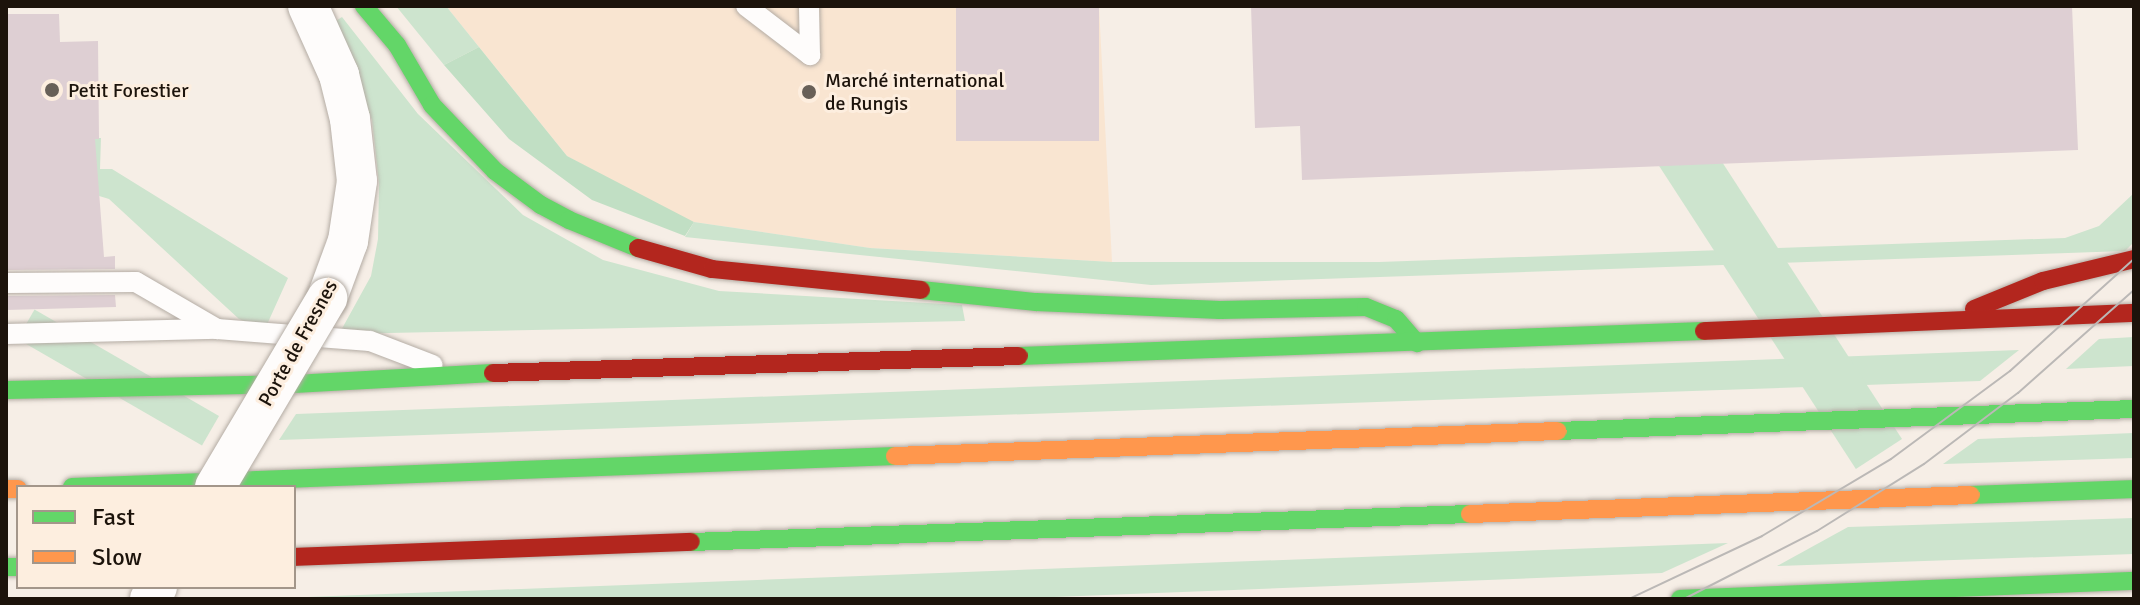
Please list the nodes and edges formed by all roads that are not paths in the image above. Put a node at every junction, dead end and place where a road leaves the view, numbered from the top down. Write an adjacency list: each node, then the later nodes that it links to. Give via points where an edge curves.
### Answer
1 (308, 6): 16 (street, Porte de Fresnes, bridge, via 339,75 350,119 357,181 348,241 327,298)
2 (364, 6): 11 (highway, via 397,45 432,105 495,171 569,220 649,252 712,269 1036,302 1220,310 1366,307 1396,319)
3 (746, 6): 4 (lane, via 810,55)
4 (809, 6)
5 (2134, 259): 8 (highway, via 2043,281)
6 (6, 283): 9 (lane, via 136,282)
7 (2134, 313): 8 (highway)
8 (1946, 321): 11 (highway)
9 (217, 329): 10 (lane); 12 (lane, via 370,341)
10 (6, 334)
11 (1417, 343): 12 (highway)
12 (459, 374): 13 (highway, via 294,384)
13 (6, 390)
14 (2134, 409): 15 (highway)
15 (125, 485)
16 (216, 485)
17 (2134, 489): 18 (highway)
18 (296, 557)
19 (2134, 581): 20 (highway)
20 (1856, 596): 21 (highway)
21 (1680, 599)

